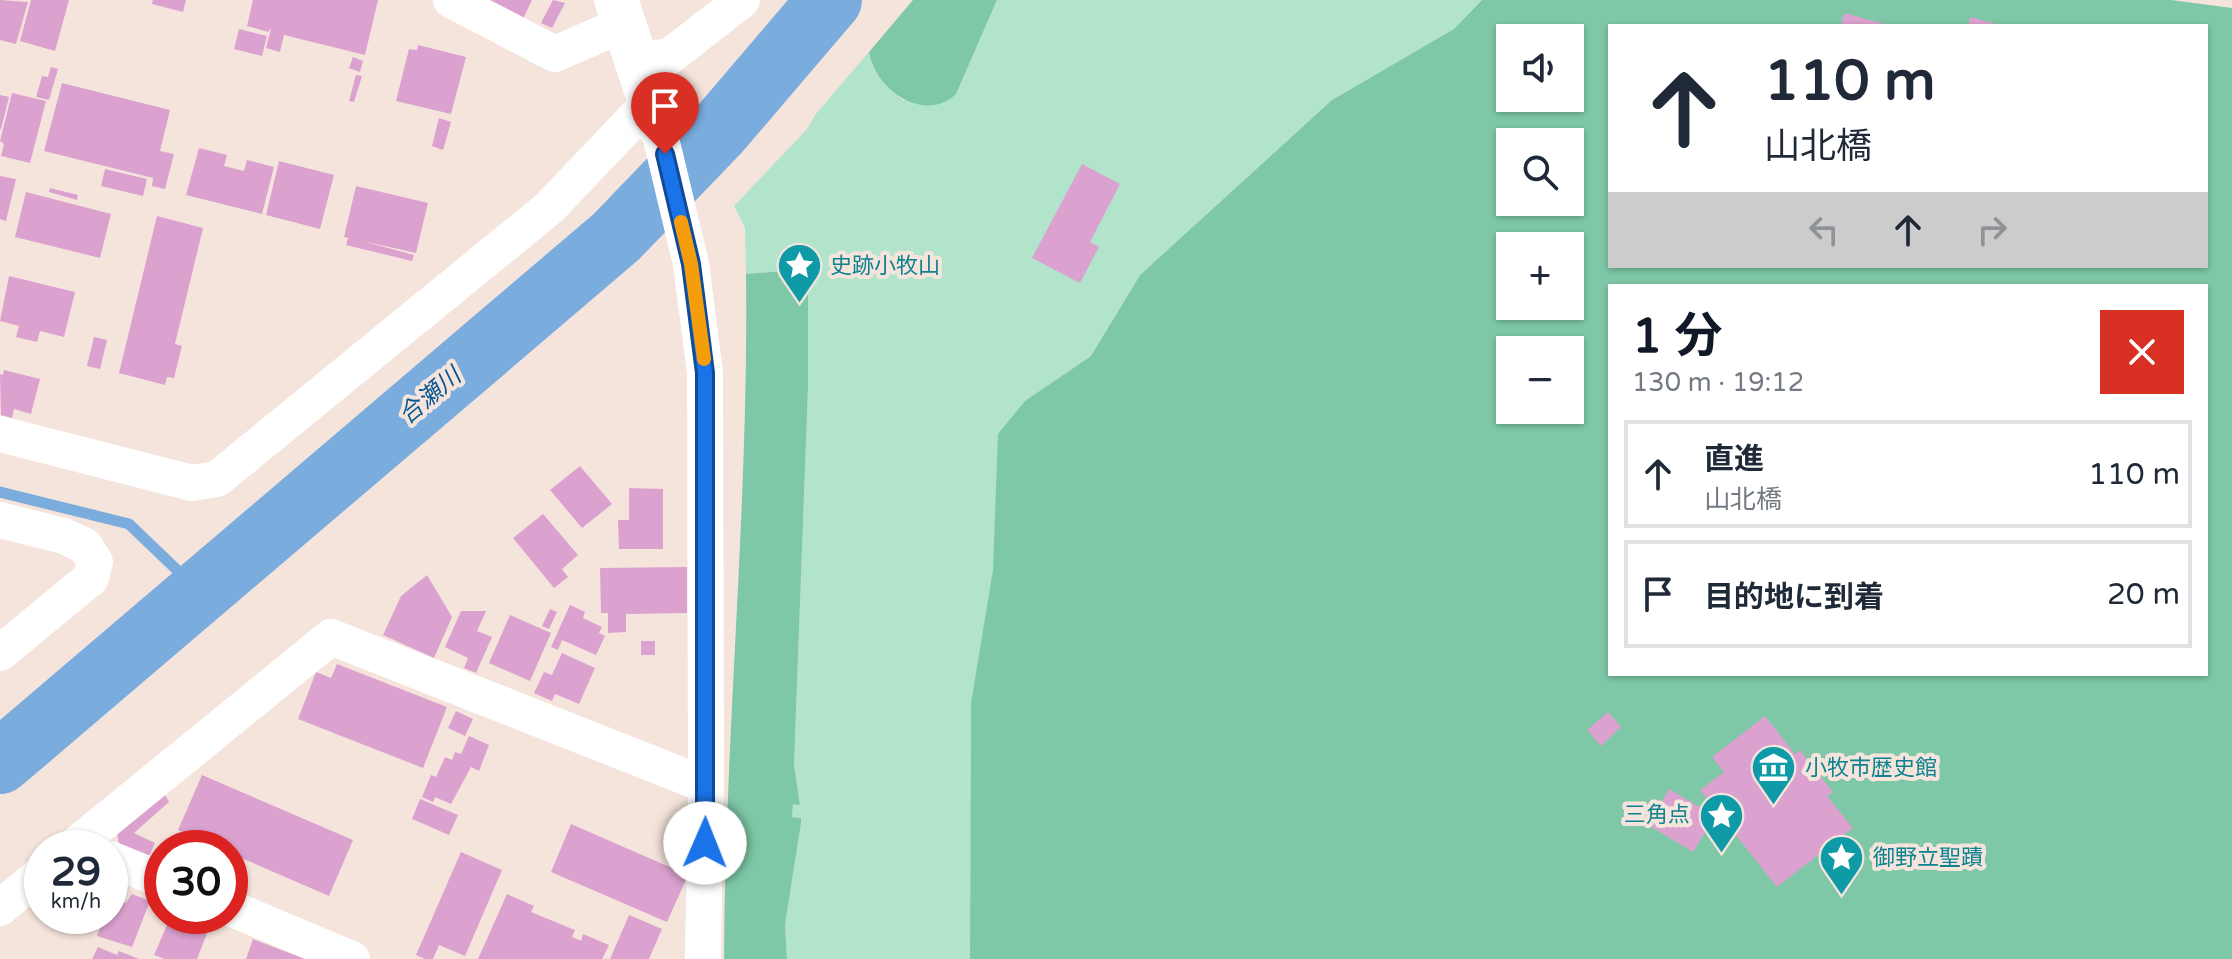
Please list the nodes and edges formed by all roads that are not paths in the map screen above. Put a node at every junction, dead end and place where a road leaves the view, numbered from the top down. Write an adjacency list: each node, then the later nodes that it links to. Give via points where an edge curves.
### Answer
1 (451, 0): 3 (street, via 555,54)
2 (742, 0): 3 (street, via 669,57)
3 (625, 28): 4 (street)
4 (654, 114): 5 (street, via 549,208 217,479 192,483); 8 (street, via 691,264 705,373)
5 (0, 434)
6 (0, 520): 7 (street, via 64,536 85,546 95,562 91,578)
7 (0, 653)
8 (706, 785): 9 (street, via 331,637); 14 (street)
9 (98, 830)
10 (24, 888): 11 (street)
11 (0, 908)
12 (248, 916): 13 (street)
13 (352, 959)
14 (703, 959)

